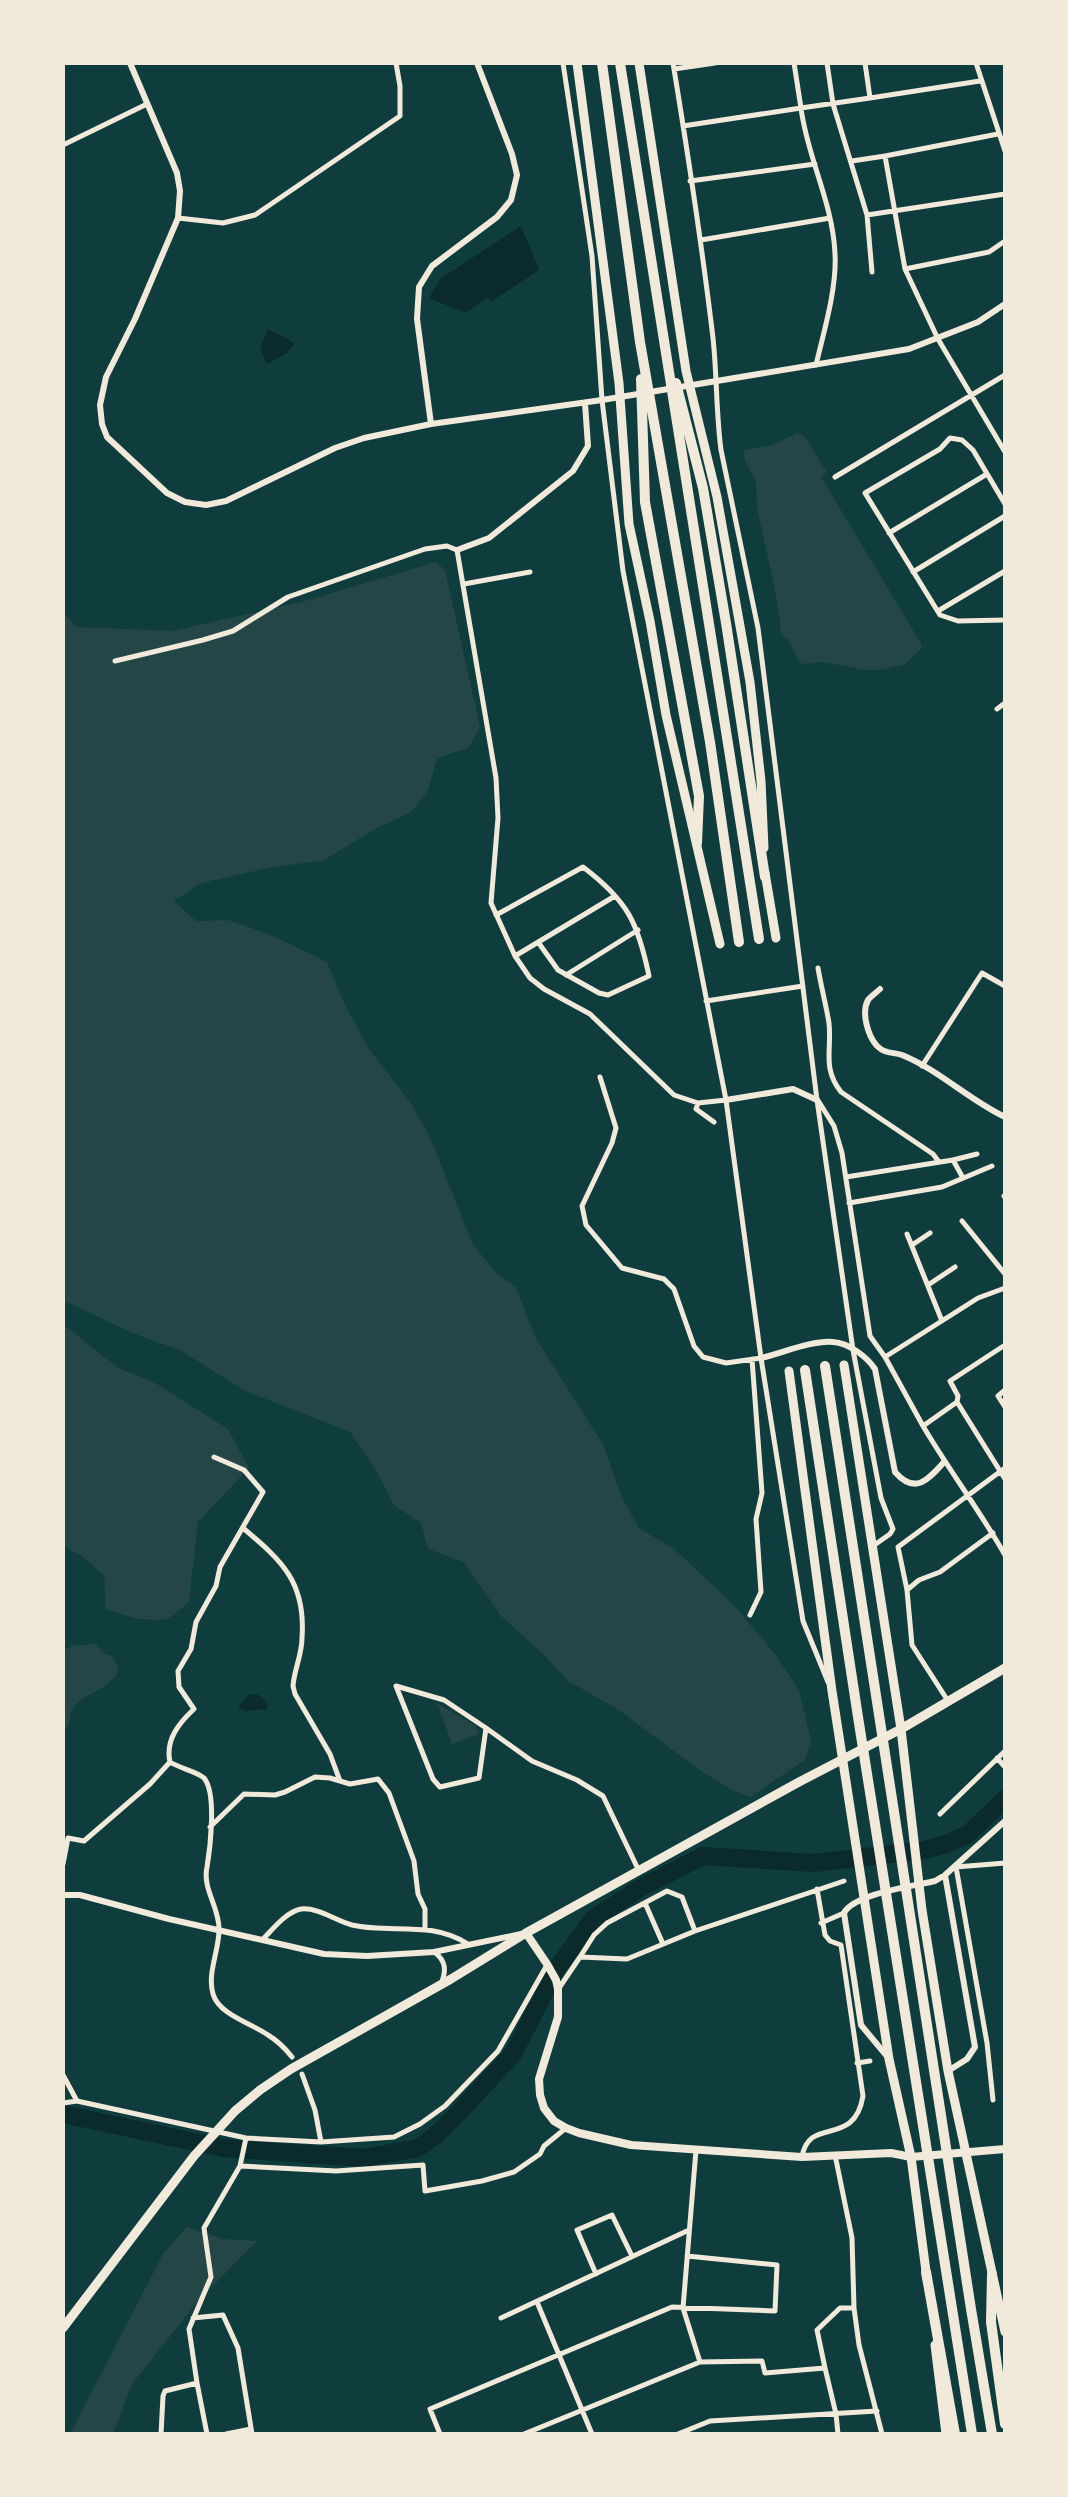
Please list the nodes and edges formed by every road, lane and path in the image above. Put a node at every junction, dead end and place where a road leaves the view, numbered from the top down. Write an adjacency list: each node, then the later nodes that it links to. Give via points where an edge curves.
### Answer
1 (130, 63): 17 (street)
2 (396, 63): 31 (street, via 400,116 255,215 223,223)
3 (477, 63): 47 (street, via 517,176 511,200 497,217 432,266 419,287 417,319)
4 (563, 63): 45 (street, via 592,256)
5 (577, 63): 65 (highway, via 619,383 629,524 666,715)
6 (602, 63): 40 (highway)
7 (620, 63): 38 (highway)
8 (639, 63): 66 (highway, via 686,371 717,497 750,682)
9 (715, 63): 14 (street)
10 (794, 63): 19 (street)
11 (827, 63): 18 (street)
12 (865, 63): 16 (street)
13 (976, 63): 15 (street)
14 (673, 66): 20 (street)
15 (980, 81): 16 (street); 21 (street)
16 (870, 98): 18 (street)
17 (147, 104): 22 (street); 31 (street, via 177,173)
18 (833, 104): 19 (street); 25 (street)
19 (801, 108): 20 (street); 26 (street, via 804,135)
20 (682, 125): 27 (street)
21 (998, 134): 23 (street); 24 (street)
22 (63, 145)
23 (1005, 151)
24 (885, 156): 25 (street); 29 (street)
25 (852, 161): 30 (street)
26 (815, 164): 27 (street); 32 (street)
27 (690, 181): 33 (street)
28 (1005, 194): 29 (street)
29 (894, 212): 30 (street); 35 (street)
30 (867, 215): 36 (street)
31 (178, 218): 47 (street, via 106,377 100,405 107,437 167,493 206,505 226,501 335,448)
32 (830, 218): 33 (street); 41 (street, via 835,255 832,289)
33 (701, 240): 43 (street)
34 (1005, 241): 35 (street, via 989,252)
35 (905, 269): 39 (street)
36 (872, 272)
37 (1005, 304): 39 (street)
38 (660, 322): 66 (highway, via 703,488); 71 (highway)
39 (938, 339): 41 (street, via 909,349); 44 (street)
40 (640, 342): 65 (highway, via 645,502 699,796); 73 (highway, via 710,742)
41 (816, 365): 43 (street)
42 (1005, 375): 44 (street)
43 (717, 381): 45 (street); 78 (street, via 720,450 758,628)
44 (971, 396): 48 (street); 51 (street)
45 (602, 400): 46 (street); 81 (street, via 623,571)
46 (585, 403): 47 (street); 55 (street, via 588,446 573,471 489,538)
47 (431, 424)
48 (1003, 443): 49 (street)
49 (1005, 452)
50 (987, 474): 52 (street); 54 (street); 54 (street, via 973,450 962,440 950,438 940,449 865,494)
51 (835, 477)
52 (1005, 504)
53 (1005, 516): 58 (street)
54 (889, 533): 58 (street)
55 (457, 550): 59 (street); 62 (street, via 447,546 425,549 288,597 233,631)
56 (1005, 571): 60 (street)
57 (530, 572): 59 (street)
58 (913, 572): 60 (street)
59 (464, 584): 68 (street, via 496,778 498,828 491,903)
60 (938, 611): 61 (street, via 958,621)
61 (1005, 620)
62 (115, 661)
63 (1005, 703): 64 (street)
64 (997, 709)
65 (697, 843): 74 (highway)
66 (765, 877): 70 (highway)
67 (615, 896): 68 (street, via 583,867); 69 (street); 72 (street)
68 (496, 915): 75 (street)
69 (638, 930): 77 (street); 77 (street, via 649,976 608,995)
70 (776, 938)
71 (760, 939)
72 (538, 942): 75 (street); 77 (street)
73 (739, 942)
74 (720, 944)
75 (515, 956): 86 (street, via 530,978 590,1014 674,1095)
76 (818, 968): 91 (street, via 829,1024 832,1081)
77 (566, 975)
78 (803, 986): 81 (street); 85 (street)
79 (1005, 986): 82 (street, via 982,973)
80 (880, 989): 82 (street, via 867,1001 868,1032 884,1052 900,1054)
81 (706, 1001): 84 (street)
82 (922, 1066): 87 (street)
83 (600, 1077): 109 (street, via 616,1128 582,1206 586,1225 622,1268 664,1279 674,1289 694,1346 703,1357 726,1363)
84 (726, 1100): 85 (street, via 793,1089); 86 (street); 108 (street)
85 (817, 1100): 93 (street, via 834,1126); 106 (street)
86 (698, 1103): 88 (street, via 696,1109)
87 (1005, 1117)
88 (714, 1122)
89 (977, 1154): 90 (street)
90 (953, 1160): 91 (street); 94 (street)
91 (939, 1163): 93 (street)
92 (992, 1166): 94 (street)
93 (846, 1177): 95 (street)
94 (963, 1178): 95 (street, via 942,1187)
95 (849, 1203): 107 (street, via 870,1336)
96 (962, 1221): 101 (street)
97 (930, 1233): 99 (street)
98 (907, 1234): 99 (street)
99 (912, 1245): 102 (street)
100 (955, 1267): 102 (street)
101 (1005, 1274)
102 (928, 1285): 104 (street)
103 (1005, 1288): 104 (street, via 978,1298)
104 (942, 1321): 107 (street)
105 (1005, 1345): 115 (street, via 950,1381)
106 (853, 1350): 108 (street, via 835,1342); 119 (street, via 874,1369 895,1472 903,1481 919,1484); 125 (street, via 881,1498 893,1529)
107 (886, 1357): 117 (street)
108 (761, 1358): 109 (street); 131 (street, via 803,1621)
109 (752, 1359): 129 (street, via 762,1493 756,1519 761,1592)
110 (844, 1365): 125 (highway)
111 (825, 1366): 223 (highway)
112 (805, 1370): 222 (highway)
113 (789, 1371): 131 (highway)
114 (1005, 1390): 116 (street, via 998,1396)
115 (957, 1402): 117 (street); 120 (street)
116 (1005, 1407)
117 (923, 1426): 119 (street)
118 (214, 1457): 123 (street, via 244,1470 263,1492)
119 (944, 1462): 122 (street)
120 (1003, 1470): 121 (street); 122 (street)
121 (1005, 1479)
122 (967, 1494): 124 (street); 128 (street, via 898,1547)
123 (243, 1528): 138 (street, via 220,1567 216,1586 196,1622 191,1649 178,1671 179,1687 194,1709 177,1728 168,1752); 140 (street, via 276,1556 294,1586 303,1638 293,1686)
124 (993, 1533): 126 (street); 128 (street)
125 (873, 1546): 134 (highway)
126 (1003, 1546): 127 (street)
127 (1005, 1555)
128 (907, 1590): 132 (street, via 912,1645)
129 (750, 1615)
130 (1005, 1668): 132 (highway)
131 (832, 1691): 137 (highway)
132 (948, 1701): 134 (highway)
133 (486, 1728): 133 (street, via 444,1700 396,1686 440,1787 479,1778); 147 (street, via 532,1761 603,1796)
134 (901, 1729): 137 (highway); 171 (highway, via 922,1910)
135 (1005, 1751): 136 (street)
136 (997, 1758): 139 (street); 141 (street)
137 (843, 1759): 147 (highway); 168 (highway)
138 (170, 1762): 143 (street, via 205,1779 211,1801); 145 (street, via 83,1840 68,1838)
139 (1005, 1768)
140 (340, 1780): 143 (street, via 315,1777 275,1795 244,1794); 155 (street, via 350,1784 378,1779 386,1788 414,1861)
141 (940, 1814)
142 (1005, 1821): 146 (street)
143 (210, 1827): 156 (street, via 206,1886 216,1908)
144 (1005, 1863): 146 (street)
145 (63, 1864)
146 (956, 1867): 148 (street); 174 (street)
147 (639, 1871): 158 (highway)
148 (945, 1875): 153 (street, via 858,1900); 171 (street, via 975,2047 967,2059)
149 (844, 1881): 150 (street)
150 (817, 1889): 154 (street); 157 (street)
151 (63, 1895): 156 (street, via 80,1895)
152 (645, 1903): 157 (street, via 667,1891 678,1895); 161 (street); 163 (street, via 607,1923 593,1935)
153 (844, 1913): 154 (street); 168 (street, via 861,2025)
154 (821, 1923): 170 (street, via 825,1936 841,1945)
155 (425, 1929): 159 (street, via 350,1924 303,1909 284,1918); 160 (street)
156 (219, 1931): 159 (street); 167 (street, via 212,1968 213,1995 227,2011 265,2032)
157 (695, 1931): 161 (street)
158 (526, 1933): 160 (street); 164 (main road); 165 (highway)
159 (263, 1939): 162 (street, via 324,1955)
160 (468, 1944): 162 (street)
161 (663, 1944): 163 (street, via 627,1959)
162 (434, 1952): 165 (street, via 445,1969)
163 (580, 1957): 166 (street)
164 (547, 1964): 166 (main road); 180 (street, via 498,2051 445,2106 394,2137)
165 (441, 1984): 178 (highway, via 291,2069)
166 (558, 1989): 177 (main road, via 558,2017 539,2079 544,2108)
167 (292, 2057)
168 (889, 2059): 186 (highway)
169 (870, 2061): 170 (street)
170 (857, 2063): 185 (street, via 863,2096 856,2118 842,2129 807,2140)
171 (948, 2071): 183 (highway)
172 (302, 2074): 180 (street)
173 (63, 2075): 175 (street)
174 (993, 2099)
175 (77, 2101): 176 (street); 178 (street)
176 (63, 2103)
177 (566, 2127): 182 (main road, via 631,2145); 187 (street, via 514,2172 425,2192 423,2165 336,2171)
178 (212, 2134): 179 (street); 199 (highway)
179 (246, 2138): 180 (street); 187 (street)
180 (321, 2142)
181 (1005, 2149): 183 (main road)
182 (696, 2150): 185 (main road); 188 (street)
183 (967, 2152): 186 (main road); 193 (highway)
184 (835, 2155): 185 (main road); 186 (main road, via 891,2152); 196 (street, via 852,2238)
185 (802, 2157)
186 (911, 2157): 191 (highway)
187 (240, 2166): 197 (street, via 204,2228 211,2277)
188 (689, 2230): 189 (street); 190 (street)
189 (632, 2256): 192 (street); 192 (street, via 612,2215 577,2230)
190 (687, 2256): 195 (street); 195 (street, via 777,2265 775,2311)
191 (926, 2272): 220 (highway); 221 (highway)
192 (596, 2274): 194 (street)
193 (992, 2274): 200 (highway); 208 (highway, via 991,2322)
194 (537, 2302): 198 (street); 201 (street)
195 (683, 2308): 201 (street, via 672,2308); 202 (street)
196 (854, 2308): 203 (street, via 841,2308 817,2330); 206 (street, via 864,2370)
197 (193, 2318): 204 (street, via 189,2329); 209 (street, via 223,2315 238,2348)
198 (501, 2318)
199 (63, 2328)
200 (1005, 2332)
201 (559, 2355): 205 (street); 214 (street, via 430,2409)
202 (700, 2362): 203 (street, via 762,2361 765,2373); 205 (street)
203 (825, 2368): 207 (street)
204 (197, 2383): 211 (street, via 165,2391); 212 (street)
205 (582, 2410): 215 (street); 216 (street)
206 (877, 2411): 207 (street); 219 (street)
207 (836, 2414): 210 (street, via 710,2421); 218 (street)
208 (1005, 2424)
209 (251, 2431): 213 (street)
210 (693, 2431): 217 (street)
211 (161, 2434)
212 (207, 2434)
213 (226, 2434)
214 (440, 2434)
215 (524, 2434)
216 (592, 2434)
217 (678, 2434)
218 (838, 2434)
219 (882, 2434)
220 (946, 2434)
221 (956, 2434)
222 (972, 2434)
223 (992, 2434)

